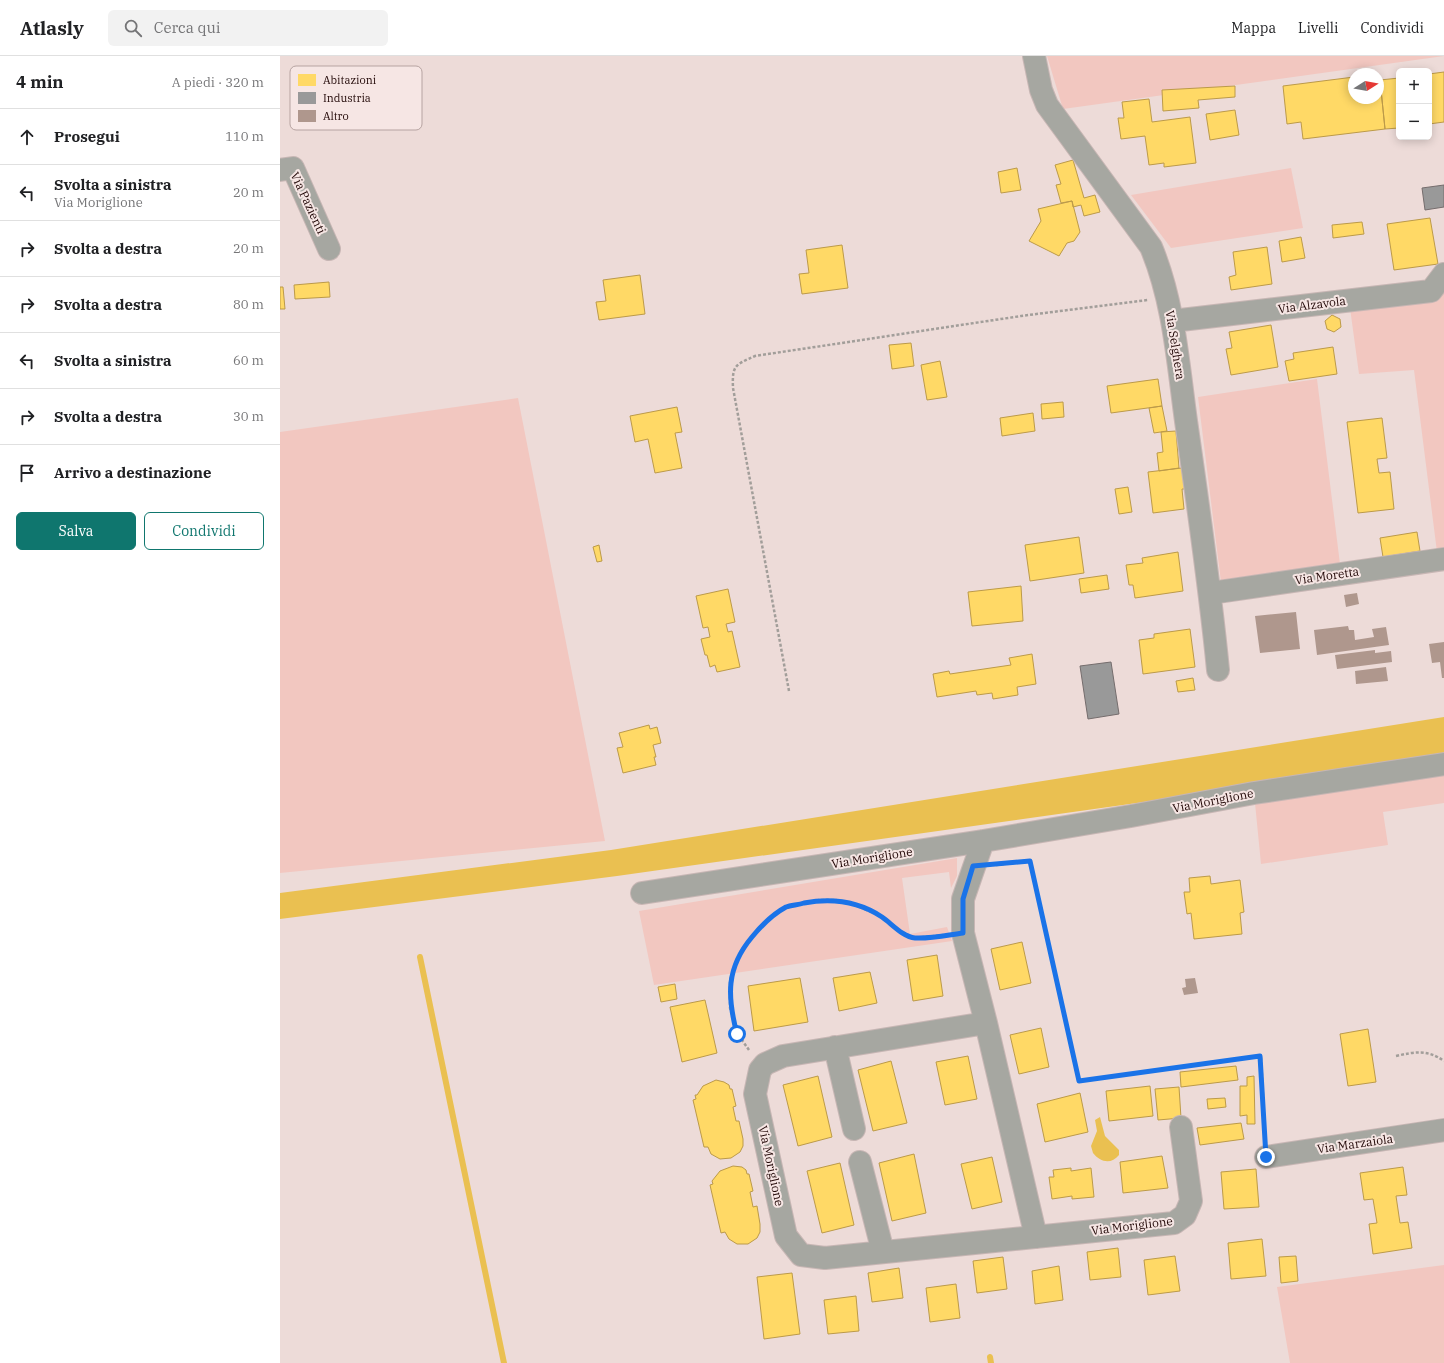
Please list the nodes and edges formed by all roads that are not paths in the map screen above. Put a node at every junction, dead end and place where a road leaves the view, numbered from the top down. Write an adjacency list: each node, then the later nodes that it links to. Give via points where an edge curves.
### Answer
1 (1034, 56): 5 (street, Via Selghera, via 1047,105 1151,247 1162,272)
2 (280, 170): 3 (street, Via Pazienti, via 293,168)
3 (329, 248)
4 (1444, 274): 5 (street, Via Alzavola, via 1431,291)
5 (1172, 321): 7 (street, Via Selghera)
6 (1444, 559): 7 (street, Via Moretta)
7 (1211, 593): 8 (street, Via Selghera)
8 (1218, 670)
9 (1444, 764): 10 (street, Via Moriglione, via 1254,793)
10 (983, 841): 11 (street, Via Moriglione); 12 (street, via 963,899 963,933)
11 (642, 893)
12 (986, 1023): 13 (street); 19 (street)
13 (835, 1047): 15 (street); 20 (street, Via Moriglione, via 782,1056 765,1064 760,1070 755,1094 786,1236 801,1255 825,1258)
14 (1181, 1127): 19 (street, Via Moriglione, via 1191,1201 1186,1215 1174,1223)
15 (854, 1129)
16 (1444, 1130): 17 (street, Via Marzaiola)
17 (1266, 1157)
18 (860, 1162): 20 (street)
19 (1036, 1237): 20 (street, Via Moriglione)
20 (883, 1252)

